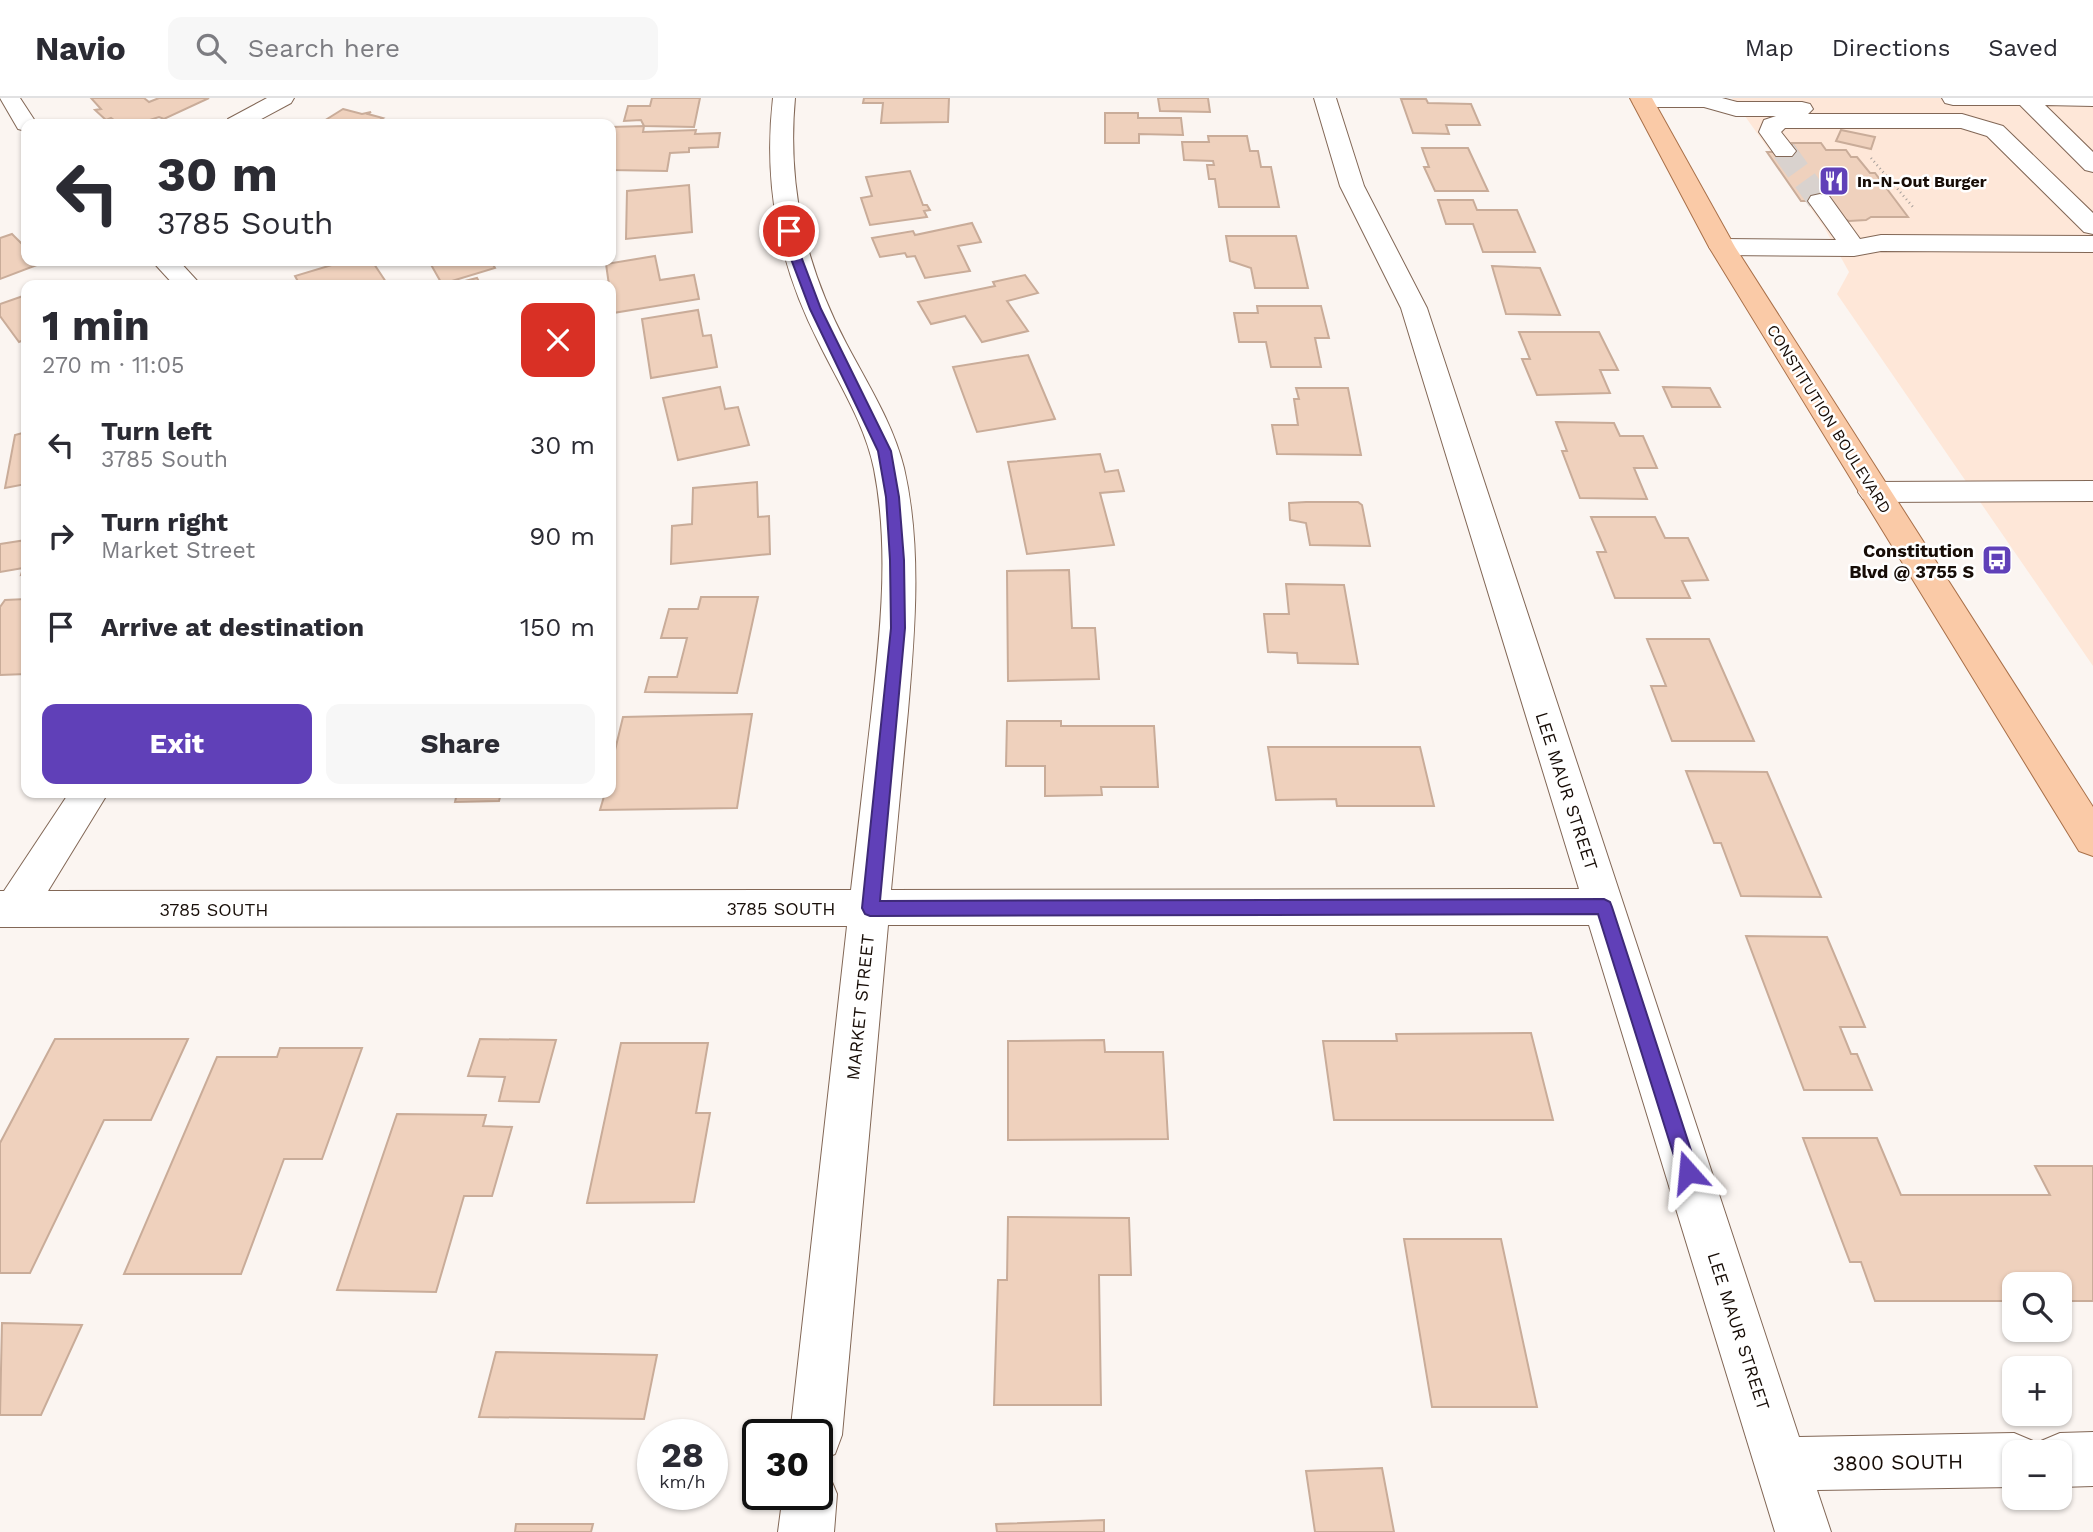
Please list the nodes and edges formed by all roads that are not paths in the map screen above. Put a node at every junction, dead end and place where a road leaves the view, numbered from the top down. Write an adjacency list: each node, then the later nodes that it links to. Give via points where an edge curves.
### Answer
1 (9, 98): 10 (street)
2 (283, 98): 11 (street)
3 (784, 98): 28 (street, MARKET STREET, via 778,146 793,251 815,309 884,451 892,497 898,628)
4 (1325, 98): 27 (street, LEE MAUR STREET, via 1352,187 1414,308)
5 (1954, 98): 7 (street, via 1802,109 1736,109); 8 (street)
6 (1641, 99): 7 (street); 19 (main road, CONSTITUTION BOULEVARD)
7 (1708, 99)
8 (2026, 99): 9 (street); 12 (street)
9 (2093, 99)
10 (23, 119)
11 (245, 119)
12 (2047, 120): 13 (street); 15 (street)
13 (2093, 120)
14 (1784, 151): 17 (street, via 1770,132 1772,125 1782,121 1962,121 1995,131)
15 (2093, 165)
16 (1820, 201): 20 (street)
17 (2093, 227)
18 (2093, 244): 20 (street, via 1881,243)
19 (1722, 247): 20 (street); 24 (main road, CONSTITUTION BOULEVARD)
20 (1854, 248)
21 (170, 266): 22 (street)
22 (183, 280)
23 (2093, 491): 24 (street)
24 (1874, 492): 26 (main road, CONSTITUTION BOULEVARD)
25 (86, 798): 29 (street)
26 (2088, 823)
27 (1604, 907): 28 (street, 3785 SOUTH); 34 (street, LEE MAUR STREET)
28 (870, 908): 29 (street, 3785 SOUTH); 30 (street, MARKET STREET)
29 (8, 909)
30 (818, 1419)
31 (2072, 1460): 32 (street)
32 (2093, 1460)
33 (2002, 1461): 34 (street, 3800 SOUTH)
34 (1781, 1464): 37 (street, LEE MAUR STREET)
35 (808, 1510): 36 (street)
36 (806, 1532)
37 (1803, 1532)

